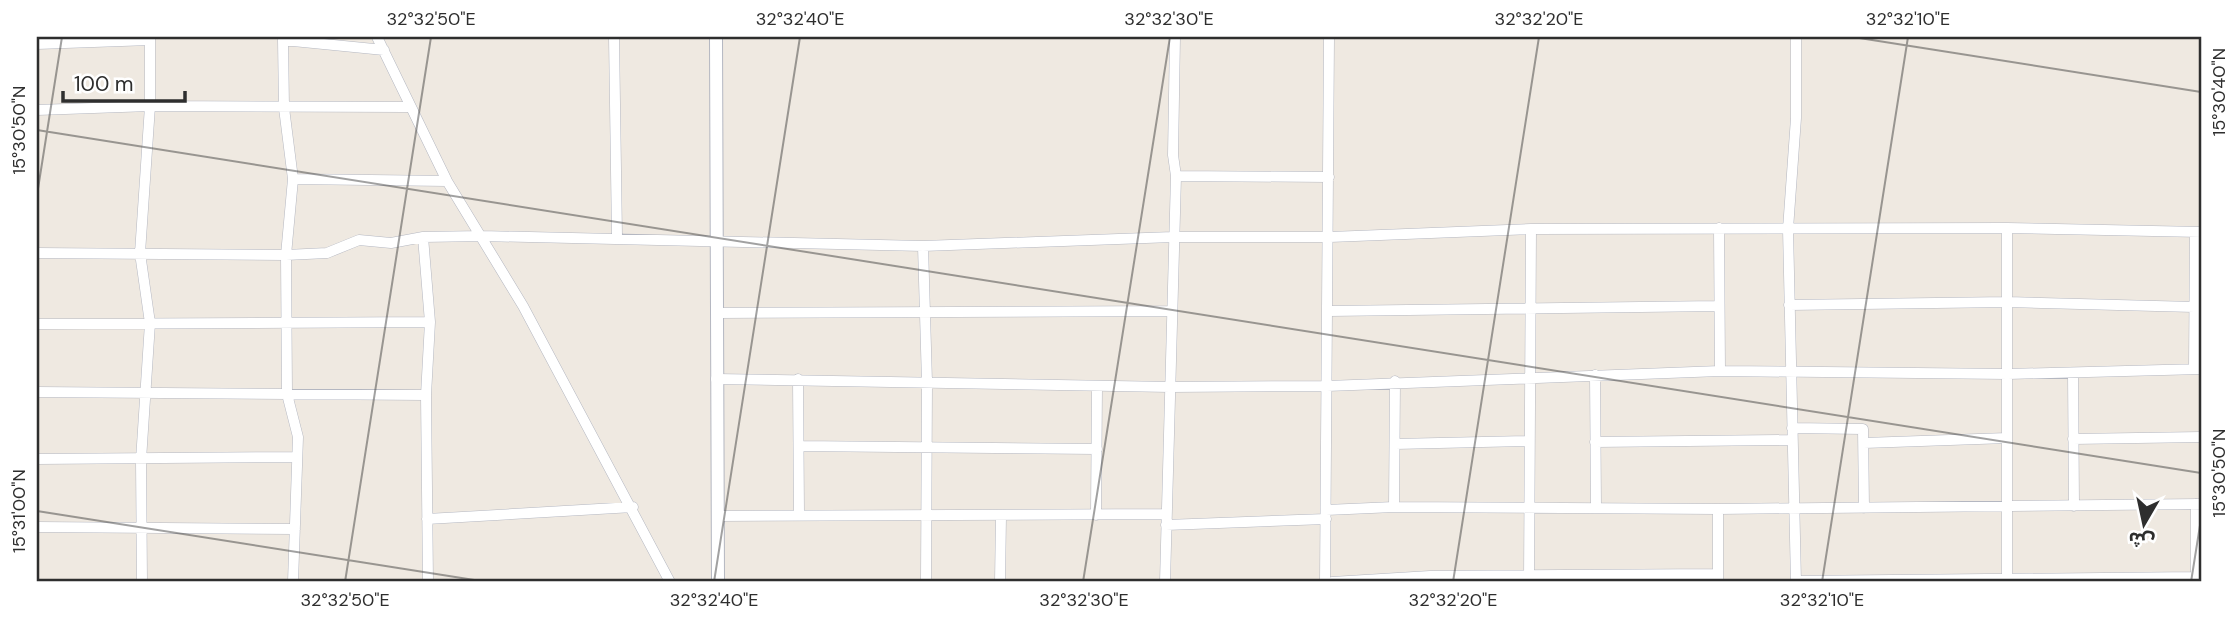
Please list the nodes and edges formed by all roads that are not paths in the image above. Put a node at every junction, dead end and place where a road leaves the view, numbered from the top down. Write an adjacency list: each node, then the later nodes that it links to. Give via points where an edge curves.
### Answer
1 (377, 37): 9 (street)
2 (614, 37): 25 (street)
3 (716, 37): 28 (street)
4 (1175, 37): 14 (street)
5 (1329, 37): 15 (street)
6 (1796, 37): 21 (street, via 1797,118)
7 (150, 39): 8 (street); 10 (street)
8 (37, 44)
9 (384, 50): 11 (street); 12 (street, via 284,40)
10 (149, 106): 12 (street); 13 (street); 31 (street)
11 (409, 107): 12 (street); 17 (street)
12 (284, 108): 16 (street)
13 (37, 110)
14 (1176, 176): 15 (street); 26 (street)
15 (1329, 177): 27 (street)
16 (293, 179): 17 (street); 32 (street)
17 (447, 181): 23 (street)
18 (1719, 228): 20 (street); 21 (street); 35 (street)
19 (2007, 228): 21 (street); 22 (street); 33 (street)
20 (1531, 229): 27 (street); 37 (street)
21 (1788, 229): 34 (street)
22 (2198, 232): 36 (street)
23 (482, 236): 24 (street); 25 (street); 83 (street)
24 (423, 237): 32 (street, via 391,243 359,240 327,253); 42 (street)
25 (617, 237): 28 (street)
26 (1173, 237): 27 (street); 29 (street); 38 (street)
27 (1330, 237): 39 (street)
28 (717, 241): 29 (street); 40 (street)
29 (923, 246): 41 (street)
30 (37, 253): 31 (street)
31 (140, 253): 32 (street); 43 (street)
32 (286, 256): 45 (street)
33 (2008, 302): 34 (street); 36 (street); 50 (street)
34 (1789, 305): 48 (street)
35 (1718, 306): 37 (street); 47 (street)
36 (2194, 307): 46 (street)
37 (1529, 308): 39 (street); 52 (street)
38 (1171, 311): 41 (street); 59 (street)
39 (1329, 311): 58 (street)
40 (716, 313): 41 (street); 53 (street)
41 (924, 313): 56 (street)
42 (430, 322): 45 (street); 63 (street)
43 (150, 323): 44 (street); 45 (street); 60 (street)
44 (37, 324)
45 (286, 324): 62 (street)
46 (2198, 369): 49 (street)
47 (1720, 372): 48 (street); 51 (street)
48 (1791, 372): 50 (street); 64 (street)
49 (2073, 373): 50 (street); 67 (street)
50 (2008, 374): 66 (street)
51 (1595, 375): 52 (street); 70 (street)
52 (1529, 376): 55 (street); 69 (street)
53 (716, 379): 54 (street); 93 (street)
54 (798, 379): 56 (street); 73 (street)
55 (1395, 381): 58 (street); 72 (street)
56 (927, 382): 57 (street); 74 (street)
57 (1097, 386): 59 (street); 75 (street)
58 (1327, 386): 59 (street); 90 (street)
59 (1170, 387): 96 (street)
60 (146, 391): 61 (street); 62 (street); 78 (street)
61 (37, 392)
62 (287, 394): 63 (street); 76 (street, via 298,437)
63 (426, 395): 95 (street)
64 (1792, 428): 68 (street); 71 (street, via 1863,429)
65 (2201, 437): 67 (street)
66 (2007, 438): 71 (street); 80 (street)
67 (2073, 439): 82 (street)
68 (1792, 440): 70 (street); 81 (street)
69 (1529, 441): 72 (street); 85 (street)
70 (1595, 442): 86 (street)
71 (1864, 443): 87 (street)
72 (1395, 444): 84 (street)
73 (799, 446): 74 (street); 89 (street)
74 (926, 447): 75 (street); 91 (street)
75 (1097, 449): 92 (street)
76 (296, 457): 78 (street); 99 (street)
77 (37, 459): 78 (street)
78 (141, 460): 98 (street)
79 (2199, 504): 82 (street); 103 (street)
80 (2006, 505): 82 (street); 87 (street); 102 (street)
81 (1795, 506): 87 (street); 88 (street); 115 (street)
82 (2074, 506)
83 (633, 507): 95 (street); 107 (street)
84 (1394, 507): 85 (street); 90 (street)
85 (1529, 508): 86 (street); 100 (street)
86 (1596, 508): 88 (street)
87 (1864, 508)
88 (1718, 509): 101 (street)
89 (799, 514): 91 (street); 93 (street)
90 (1326, 514): 96 (street); 113 (street)
91 (925, 515): 94 (street); 109 (street)
92 (1096, 515): 94 (street); 96 (street)
93 (717, 516): 108 (street)
94 (1001, 516): 110 (street)
95 (427, 519): 106 (street)
96 (1166, 519): 112 (street)
97 (37, 527): 98 (street)
98 (142, 528): 99 (street); 104 (street)
99 (295, 529): 105 (street)
100 (1529, 578): 101 (street); 114 (street, via 1430,576)
101 (1718, 578)
102 (2006, 580): 103 (street); 115 (street)
103 (2196, 580)
104 (142, 582)
105 (293, 582)
106 (428, 582)
107 (670, 582)
108 (718, 582)
109 (926, 582)
110 (1000, 582)
111 (1155, 582): 112 (street)
112 (1165, 582)
113 (1325, 582)
114 (1332, 582)
115 (1796, 582)

